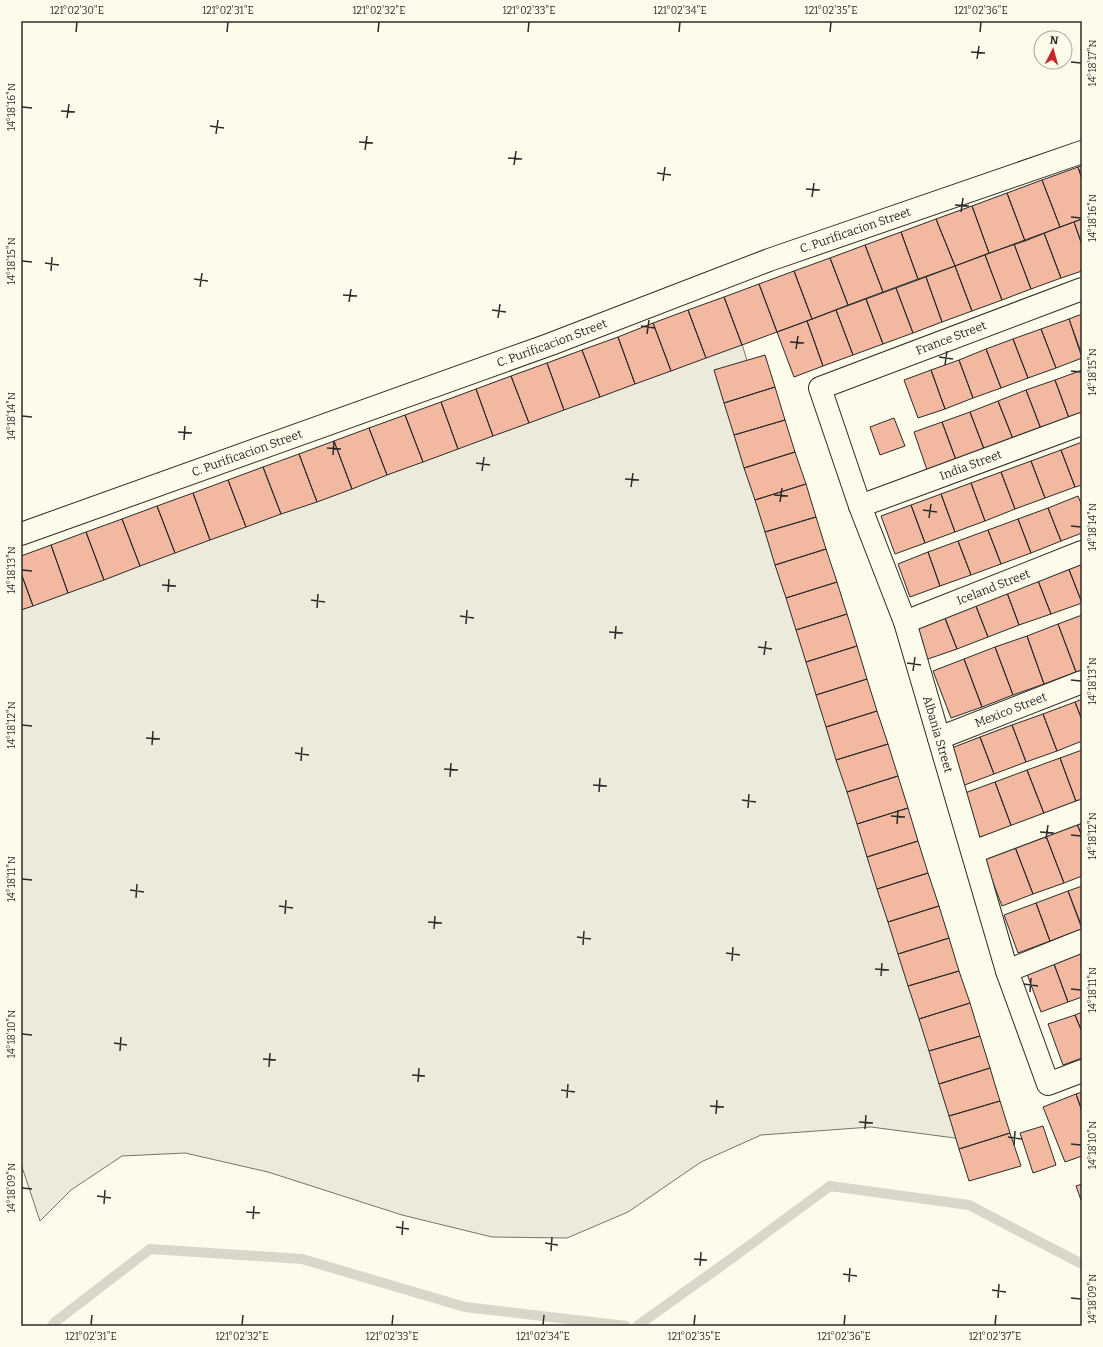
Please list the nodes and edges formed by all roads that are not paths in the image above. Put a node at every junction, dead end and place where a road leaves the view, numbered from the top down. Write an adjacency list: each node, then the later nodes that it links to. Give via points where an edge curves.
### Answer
1 (1082, 152): 6 (street, C. Purificacion Street, via 769,260 551,344)
2 (1082, 289): 3 (street, France Street)
3 (820, 388): 5 (street, Albania Street)
4 (1082, 424): 5 (street, India Street)
5 (860, 506): 8 (street, Albania Street)
6 (21, 534)
7 (1082, 552): 8 (street, Iceland Street)
8 (905, 622): 10 (street, Albania Street)
9 (1082, 682): 10 (street, Mexico Street)
10 (940, 738): 12 (street, Albania Street)
11 (1082, 811): 12 (street)
12 (972, 852): 14 (street, Albania Street)
13 (1082, 941): 14 (street)
14 (1007, 971): 15 (street, Albania Street, via 1048,1084)
15 (1082, 1071)

